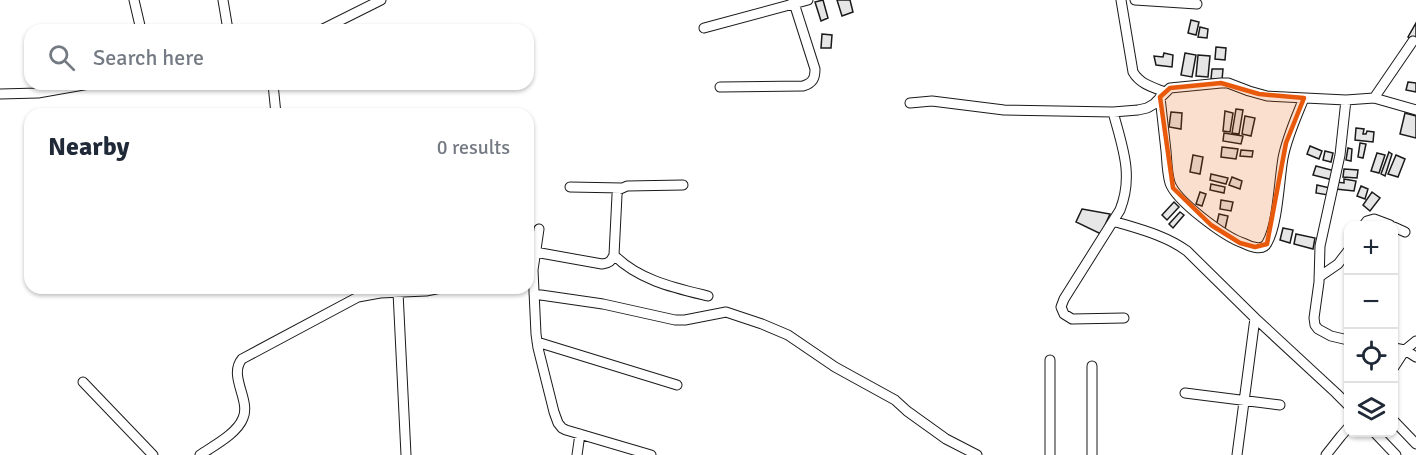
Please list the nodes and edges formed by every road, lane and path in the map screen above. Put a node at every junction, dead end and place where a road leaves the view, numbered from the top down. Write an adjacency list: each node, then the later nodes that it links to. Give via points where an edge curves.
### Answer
1 (134, 0): 9 (street)
2 (223, 0): 10 (street)
3 (381, 0): 11 (street)
4 (808, 0): 7 (street)
5 (1121, 0): 18 (street, via 1133,72)
6 (1135, 0): 8 (street)
7 (794, 2): 12 (street); 14 (street, via 815,69 813,80 804,86)
8 (1197, 4)
9 (140, 24)
10 (227, 24)
11 (343, 24)
12 (704, 28)
13 (1413, 41): 20 (street)
14 (720, 87)
15 (55, 90): 17 (street)
16 (274, 90): 23 (street)
17 (0, 94)
18 (1162, 94): 19 (street, via 1170,88 1221,83 1267,96); 19 (street, via 1168,172 1173,188 1211,225 1240,243 1260,248 1267,244 1273,226 1286,144); 25 (street, via 1147,108)
19 (1304, 98): 21 (street)
20 (1374, 98): 21 (street); 24 (street)
21 (1346, 100): 37 (street, via 1339,161 1320,246)
22 (910, 103): 25 (street, via 932,101 1004,110)
23 (275, 108)
24 (1416, 110)
25 (1113, 111): 29 (street, via 1127,176 1124,201)
26 (683, 185): 28 (street)
27 (570, 187): 28 (street)
28 (621, 188): 34 (street, via 616,195)
29 (1113, 221): 42 (street, via 1061,307 1064,315 1072,319); 43 (street, via 1175,242)
30 (539, 229): 33 (street)
31 (1398, 229): 32 (street)
32 (1405, 232)
33 (535, 252): 34 (street, via 602,264 609,263); 35 (street)
34 (614, 255): 41 (street, via 648,277)
35 (534, 256)
36 (1344, 256): 37 (street)
37 (1319, 277): 44 (street, via 1315,325 1324,333)
38 (368, 294): 65 (street, via 242,359 237,369 243,419)
39 (399, 294): 66 (street)
40 (534, 294): 46 (street); 69 (street, via 675,320 726,312 762,324 795,339 835,367 885,394 946,439)
41 (708, 296)
42 (1124, 318)
43 (1255, 318): 56 (street); 57 (street)
44 (1344, 339)
45 (1416, 341): 48 (street)
46 (537, 342): 54 (street); 61 (street, via 558,423)
47 (1398, 349): 48 (street)
48 (1405, 350): 49 (street); 51 (street)
49 (1416, 357)
50 (1050, 360): 70 (street)
51 (1398, 361)
52 (1092, 366): 71 (street)
53 (84, 382): 64 (street)
54 (677, 384)
55 (1185, 393): 56 (street)
56 (1244, 400): 58 (street); 72 (street)
57 (1344, 401)
58 (1280, 405)
59 (1398, 425): 63 (street)
60 (1344, 433): 73 (street)
61 (580, 434): 67 (street); 68 (street)
62 (1379, 437): 74 (street)
63 (1416, 444)
64 (153, 455)
65 (200, 455)
66 (406, 455)
67 (578, 455)
68 (651, 455)
69 (977, 455)
70 (1050, 455)
71 (1092, 455)
72 (1237, 455)
73 (1326, 455)
74 (1396, 455)

